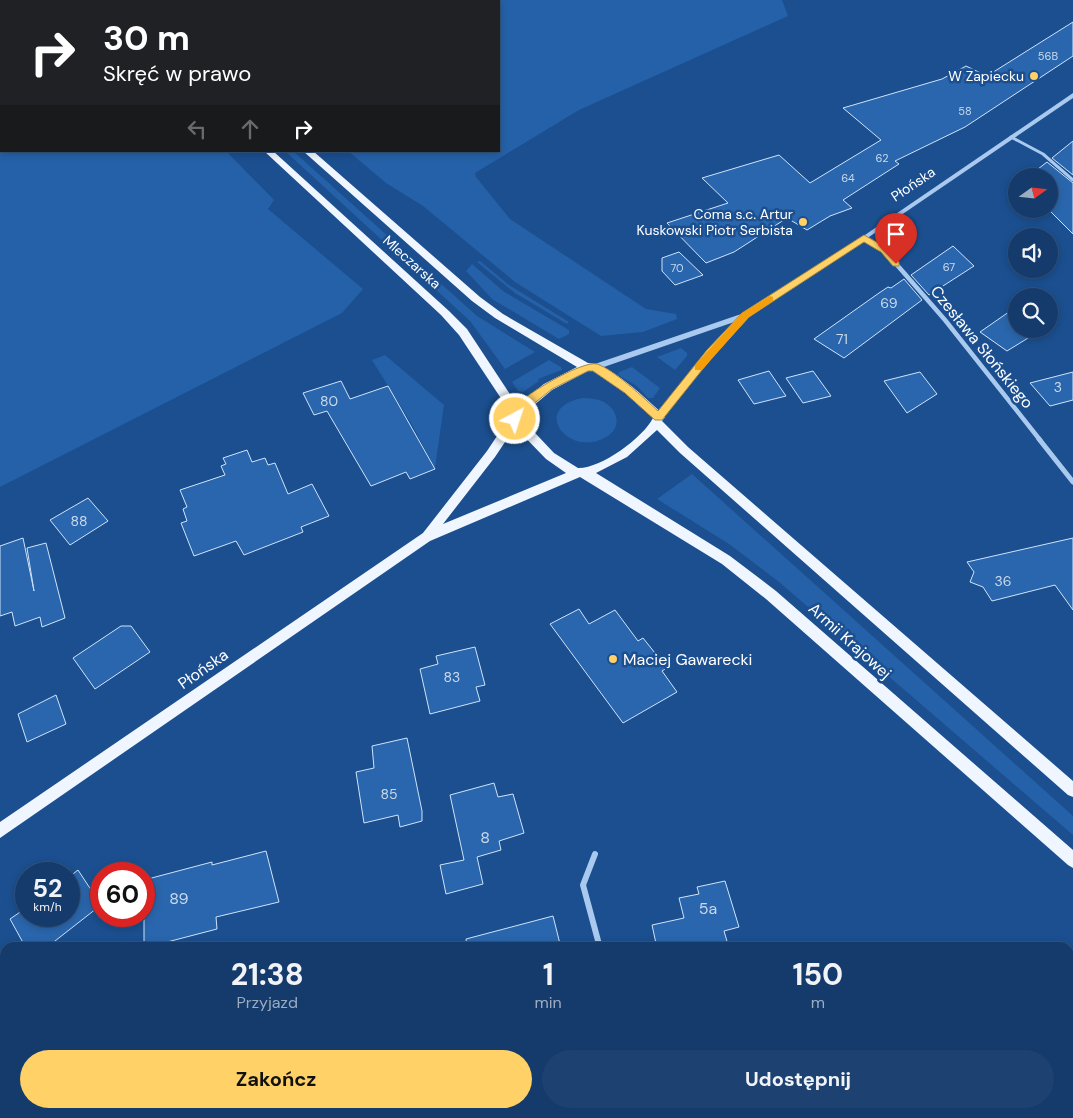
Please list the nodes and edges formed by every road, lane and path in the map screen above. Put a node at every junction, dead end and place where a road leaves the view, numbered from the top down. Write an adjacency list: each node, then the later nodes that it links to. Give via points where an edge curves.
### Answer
1 (1073, 95): 2 (street, Płońska)
2 (1011, 137): 5 (street, via 1043,154); 6 (street, Płońska)
3 (269, 152): 9 (main road, Mleczarska, via 445,313 462,332)
4 (308, 152): 8 (main road, Mleczarska, via 476,299 499,316)
5 (1073, 180)
6 (864, 238): 7 (street, Płońska); 12 (street, Czesława Słońskiego, via 884,250 945,320)
7 (746, 315): 8 (street, Płońska); 10 (street, Płońska, via 711,352)
8 (591, 367): 9 (main road, Płońska, via 548,386); 10 (main road, Mleczarska, via 629,390)
9 (515, 415): 11 (main road, Mleczarska, via 542,450); 13 (main road, Płońska)
10 (658, 420): 11 (main road, Płońska, via 629,451); 14 (main road, via 684,450)
11 (581, 473): 13 (main road, Płońska); 17 (main road, Armii Krajowej, via 726,560 771,595)
12 (1073, 482)
13 (426, 536): 15 (main road, Płońska)
14 (1073, 790)
15 (0, 831)
16 (595, 854): 18 (street, via 583,885)
17 (1073, 860)
18 (598, 942)

